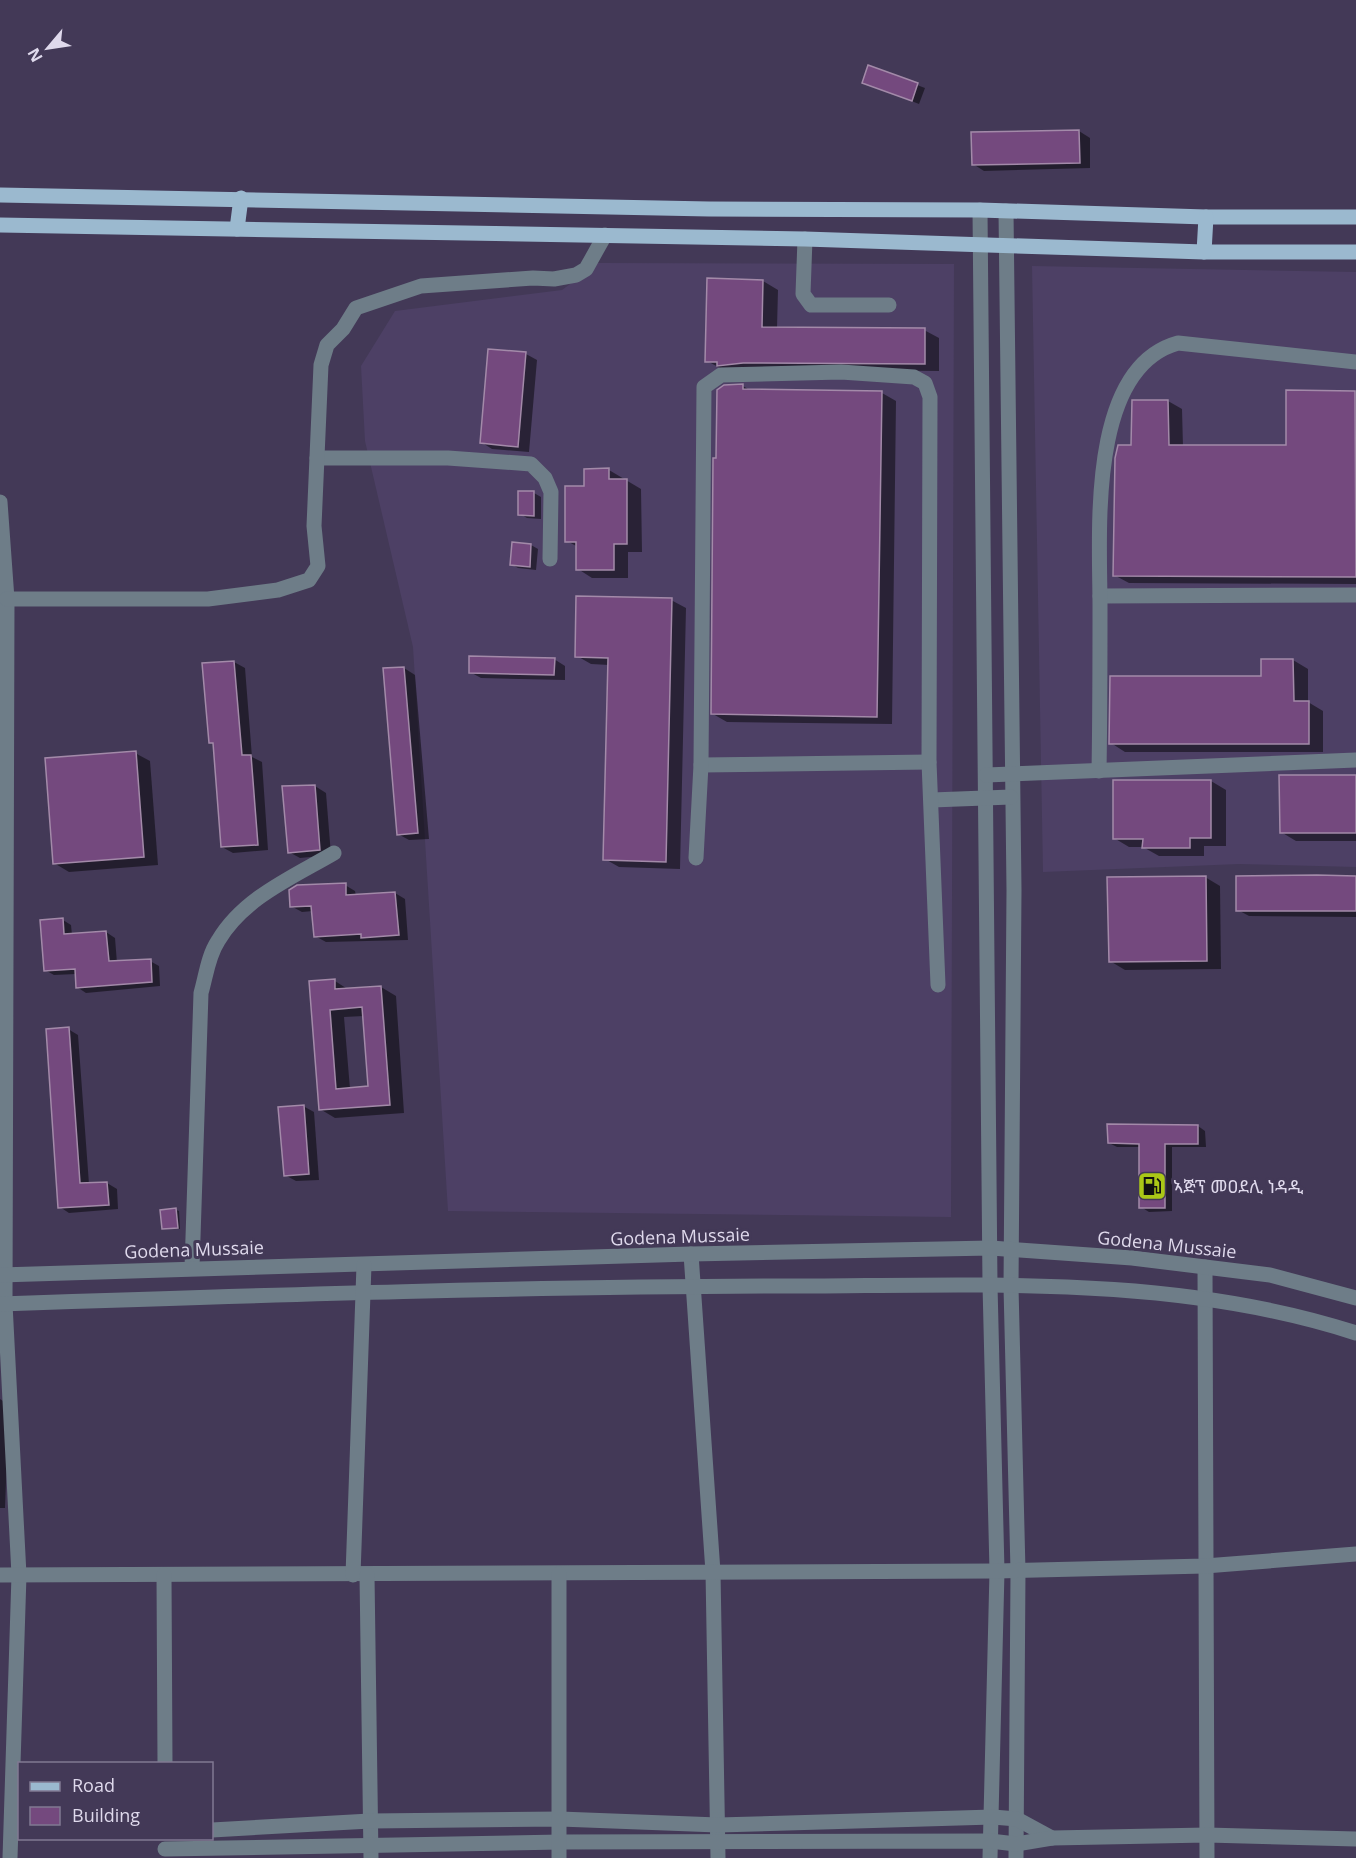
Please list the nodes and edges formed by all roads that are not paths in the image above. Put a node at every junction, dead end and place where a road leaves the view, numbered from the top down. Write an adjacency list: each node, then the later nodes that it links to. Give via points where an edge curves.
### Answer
1 (0, 195): 2 (main road)
2 (241, 198): 3 (main road); 9 (main road)
3 (709, 209): 4 (main road); 11 (main road)
4 (980, 210): 5 (main road); 13 (street)
5 (1006, 211): 6 (main road); 14 (street)
6 (1206, 217): 7 (main road); 15 (main road)
7 (1356, 217)
8 (0, 225): 9 (main road)
9 (237, 229): 10 (main road)
10 (604, 235): 11 (main road); 19 (street, via 586,269 576,275 426,285 357,308 327,345 321,365)
11 (707, 237): 12 (main road)
12 (805, 239): 13 (main road); 17 (street, via 803,294 807,302)
13 (981, 244): 14 (main road); 29 (street)
14 (1008, 244): 15 (main road); 30 (street)
15 (1204, 252): 16 (main road)
16 (1356, 252)
17 (889, 305)
18 (1356, 362): 23 (street, via 1186,342 1165,346 1142,366 1118,406 1101,473)
19 (317, 458): 21 (street, via 448,458 531,464 545,478 551,492); 24 (street, via 314,526 318,566 309,580 278,590 208,599)
20 (0, 502): 24 (street)
21 (550, 559)
22 (1356, 595): 23 (street)
23 (1100, 596): 28 (street)
24 (7, 599): 43 (street)
25 (1356, 760): 28 (street)
26 (929, 762): 27 (street); 27 (street, via 930,397 925,383 914,377 841,372 721,375 704,387); 33 (street)
27 (701, 765): 35 (street)
28 (1099, 771): 30 (street)
29 (986, 775): 30 (street); 31 (street)
30 (1010, 775): 32 (street)
31 (986, 797): 32 (street); 33 (street); 37 (street)
32 (1011, 797): 38 (street)
33 (932, 800): 36 (street)
34 (334, 853): 42 (street, via 260,896 233,919 211,956 201,993)
35 (696, 858)
36 (938, 985)
37 (992, 1248): 38 (street, Godena Mussaie); 39 (street, Godena Mussaie); 44 (street)
38 (1013, 1250): 41 (street, Godena Mussaie); 46 (street)
39 (691, 1254): 40 (street, Godena Mussaie); 45 (street)
40 (364, 1265): 42 (street, Godena Mussaie); 47 (street)
41 (1205, 1267): 48 (street, Godena Mussaie, via 1270,1275); 49 (street)
42 (192, 1268): 43 (street, Godena Mussaie)
43 (4, 1275): 50 (street)
44 (990, 1285): 45 (street); 46 (street); 55 (street)
45 (693, 1286): 47 (street); 56 (street)
46 (1011, 1287): 49 (street, via 1122,1291); 54 (street)
47 (363, 1295): 50 (street); 61 (street)
48 (1356, 1298)
49 (1204, 1300): 51 (street, via 1323,1322); 53 (street)
50 (3, 1304): 59 (street)
51 (1356, 1333)
52 (1356, 1554): 53 (street)
53 (1205, 1566): 54 (street); 70 (street)
54 (1018, 1570): 55 (street); 64 (street)
55 (997, 1571): 56 (street); 63 (street)
56 (713, 1572): 57 (street); 68 (street)
57 (559, 1574): 61 (street); 65 (street)
58 (0, 1575): 59 (street)
59 (19, 1575): 60 (street); 80 (street)
60 (164, 1575): 61 (street); 62 (street)
61 (360, 1575): 66 (street)
62 (165, 1762)
63 (993, 1817): 64 (street); 67 (street); 73 (street)
64 (1017, 1819): 71 (street); 79 (street)
65 (560, 1820): 66 (street); 68 (street); 74 (street)
66 (370, 1821): 69 (street); 77 (street)
67 (847, 1822): 68 (street); 75 (street)
68 (718, 1826): 78 (street)
69 (213, 1830)
70 (1207, 1835): 71 (street); 72 (street); 83 (street)
71 (1052, 1838): 79 (street)
72 (1356, 1839)
73 (990, 1841): 75 (street); 79 (street); 82 (street)
74 (561, 1842): 77 (street); 78 (street); 81 (street)
75 (846, 1843): 78 (street)
76 (165, 1848): 77 (street)
77 (370, 1851)
78 (718, 1851)
79 (1016, 1851)
80 (10, 1858)
81 (559, 1858)
82 (990, 1858)
83 (1207, 1858)

